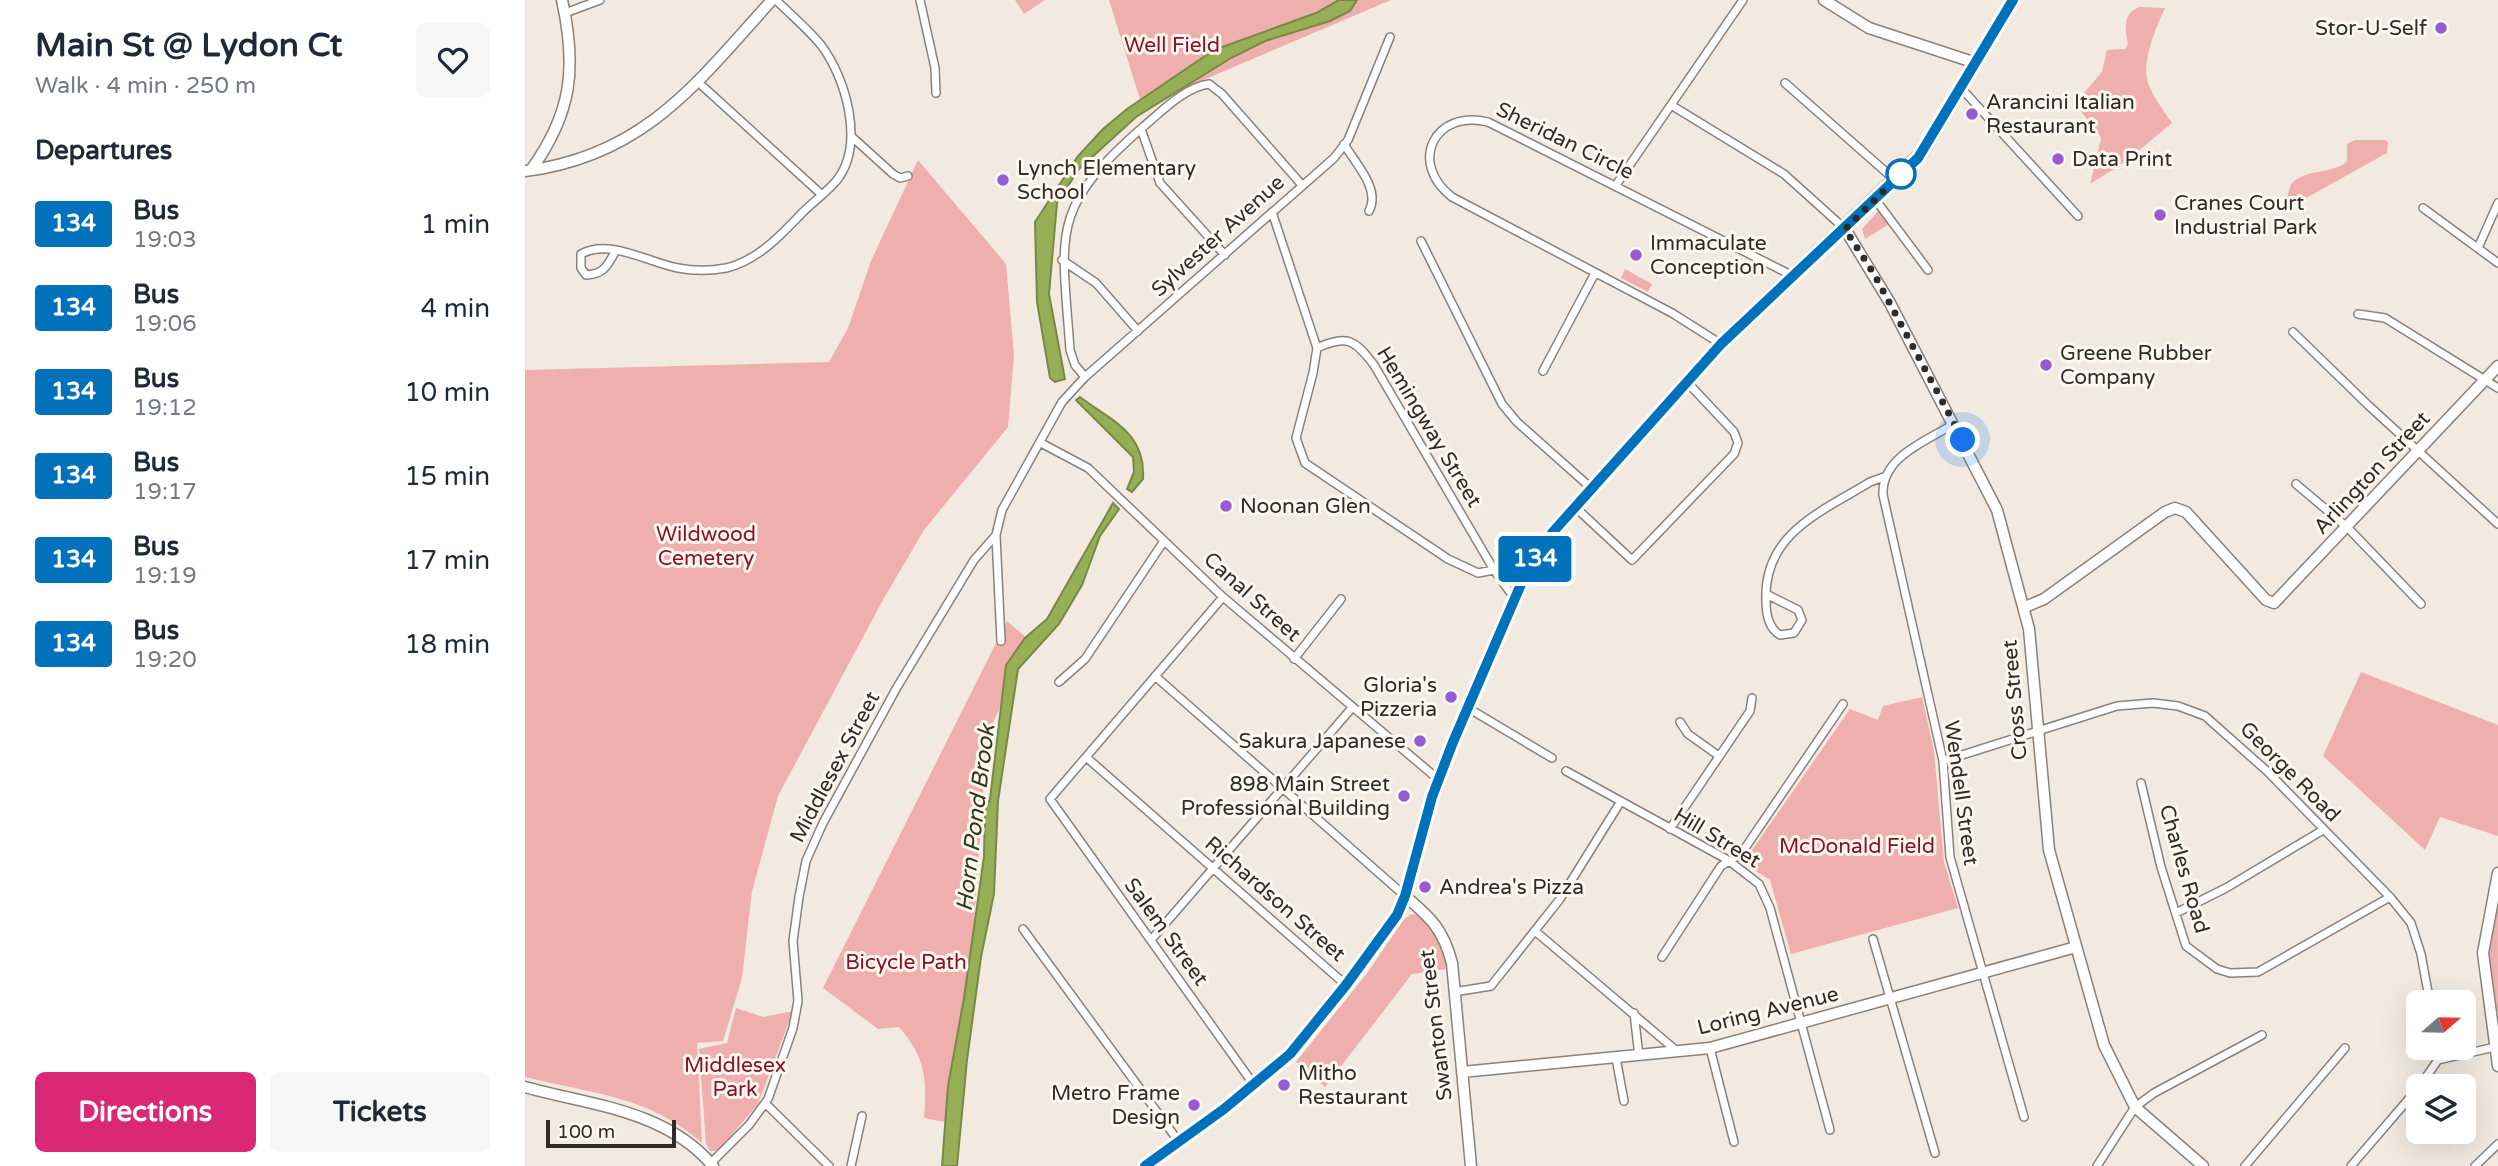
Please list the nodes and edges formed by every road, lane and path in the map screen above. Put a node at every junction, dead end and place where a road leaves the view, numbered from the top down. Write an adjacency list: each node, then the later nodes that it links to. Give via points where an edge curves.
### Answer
1 (562, 0): 8 (street)
2 (600, 0): 8 (street)
3 (774, 0): 11 (street); 17 (street, via 814,37 831,62)
4 (920, 0): 14 (street)
5 (1743, 0): 15 (street)
6 (1824, 0): 10 (street, via 1869,28)
7 (2013, 0): 10 (main road)
8 (565, 13): 19 (street, via 571,59 563,114)
9 (1390, 37): 18 (street, Sylvester Avenue)
10 (1976, 63): 13 (main road)
11 (698, 82): 19 (street, via 660,117 623,142 558,166); 24 (street)
12 (1785, 83): 21 (street)
13 (1961, 88): 21 (main road, via 1925,149); 30 (street)
14 (936, 93)
15 (1671, 105): 23 (street); 31 (street, via 1784,174)
16 (1140, 129): 22 (street, via 1185,95 1209,84); 35 (street, via 1160,183); 36 (street, via 1105,161 1079,196 1066,228)
17 (851, 136): 20 (street, via 893,174); 24 (street, via 846,163 837,180)
18 (1344, 145): 22 (street, Sylvester Avenue); 28 (street, via 1372,190)
19 (528, 171)
20 (908, 176)
21 (1896, 180): 25 (main road)
22 (1302, 185): 29 (street, Sylvester Avenue)
23 (1616, 185): 39 (street, Sheridan Circle, via 1475,119 1442,129 1431,145 1431,172 1443,191); 40 (street, Sheridan Circle)
24 (821, 194): 34 (street, via 749,260 726,268 694,271)
25 (1875, 199): 31 (main road); 38 (street)
26 (2498, 203): 33 (street)
27 (2423, 208): 33 (street)
28 (1369, 211)
29 (1272, 212): 35 (street, Sylvester Avenue); 45 (street)
30 (2078, 216)
31 (1845, 229): 40 (main road); 52 (street, Cross Street)
32 (1421, 241): 57 (street, via 1502,404)
33 (2479, 248): 37 (street)
34 (615, 252): 34 (street, via 590,249 581,254 581,268 586,275 599,273)
35 (1225, 255): 42 (street, Sylvester Avenue)
36 (1062, 260): 42 (street, via 1096,283); 48 (street, via 1070,350)
37 (2498, 263)
38 (1928, 270)
39 (1594, 275): 44 (street, Sheridan Circle, via 1672,313); 47 (street)
40 (1791, 275): 44 (main road)
41 (2358, 314): 49 (street, via 2385,318)
42 (1138, 331): 48 (street, Sylvester Avenue)
43 (2293, 332): 54 (street)
44 (1721, 344): 50 (main road)
45 (1317, 348): 63 (street, Hemingway Street, via 1336,339 1358,344); 63 (street, via 1296,438 1305,463 1448,559 1478,573)
46 (2498, 366): 49 (street, Arlington Street)
47 (1542, 371)
48 (1085, 377): 53 (street, Sylvester Avenue, via 1062,402)
49 (2486, 380): 51 (street); 54 (street, Arlington Street)
50 (1687, 382): 57 (main road); 58 (street, via 1734,432 1738,443 1734,454 1632,560)
51 (2498, 388)
52 (1955, 424): 55 (street, via 1900,458); 69 (street, Cross Street, via 1996,505)
53 (1041, 443): 61 (street, Middlesex Street, via 1002,510); 62 (street, Canal Street, via 1089,468)
54 (2418, 451): 59 (street); 60 (street, Arlington Street)
55 (1884, 477): 64 (street, via 1791,533 1772,557); 83 (street, Wendell Street, via 1883,495)
56 (2296, 484): 60 (street)
57 (1590, 487): 58 (main road)
58 (1573, 506): 66 (main road, via 1536,558)
59 (2498, 524)
60 (2347, 528): 68 (street); 69 (street, Arlington Street, via 2272,603 2180,509 2166,511 2045,598)
61 (996, 535): 70 (street); 126 (street, Middlesex Street, via 974,560 896,689 806,861 793,941 798,1001 793,1028)
62 (1164, 541): 65 (street, Canal Street); 73 (street, via 1085,659)
63 (1494, 570): 66 (street, Hemingway Street)
64 (1766, 594): 64 (street, via 1798,610 1802,620 1794,633 1780,635 1772,628)
65 (1223, 597): 71 (street, Canal Street); 72 (street)
66 (1515, 598): 76 (main road)
67 (1341, 599): 71 (street)
68 (2421, 604)
69 (2025, 607): 79 (street, Cross Street)
70 (1001, 641)
71 (1294, 659): 77 (street, Canal Street)
72 (1155, 676): 81 (street); 87 (street)
73 (1059, 682)
74 (1752, 698): 80 (street, via 1751,711)
75 (1843, 704): 91 (street, via 1741,854)
76 (1468, 708): 82 (street); 85 (main road)
77 (1351, 709): 85 (street, Canal Street); 87 (street)
78 (1680, 722): 80 (street, via 1688,734)
79 (2038, 733): 83 (street, George Road); 90 (street, George Road, via 2117,706 2178,706 2205,716 2237,742); 101 (street, Cross Street, via 2049,850)
80 (1719, 756): 89 (street)
81 (1086, 757): 92 (street, Richardson Street); 100 (street, Salem Street, via 1050,799)
82 (1552, 758)
83 (1943, 761): 103 (street, Wendell Street, via 1950,857)
84 (1566, 771): 88 (street, Hill Street)
85 (1439, 780): 94 (main road)
86 (2141, 783): 96 (street, Charles Road)
87 (1281, 787): 92 (street); 94 (street)
88 (1621, 801): 89 (street, Hill Street); 98 (street)
89 (1671, 829): 91 (street, Hill Street)
90 (2323, 830): 95 (street, George Road); 96 (street)
91 (1728, 860): 102 (street); 109 (street, Hill Street, via 1759,884 1770,908)
92 (1213, 868): 100 (street); 104 (street, Richardson Street)
93 (2498, 873): 111 (street, via 2483,953)
94 (1405, 896): 104 (main road, via 1397,915); 106 (street, Swanton Street, via 1445,936)
95 (2390, 897): 96 (street, Charles Road, via 2258,972 2231,973 2203,960 2186,946); 105 (street, George Road, via 2411,923)
96 (2176, 913)
97 (1023, 929): 131 (street)
98 (1535, 931): 106 (street, via 1491,986); 108 (street)
99 (1873, 939): 107 (street)
100 (1151, 940): 122 (street, Salem Street)
101 (2076, 947): 103 (street, Loring Avenue); 127 (street, Cross Street, via 2104,1045)
102 (1662, 957)
103 (1984, 973): 107 (street, Loring Avenue); 129 (street, Wendell Street)
104 (1346, 985): 122 (main road, via 1290,1054)
105 (2428, 990)
106 (1454, 992): 120 (street, Swanton Street)
107 (1892, 999): 109 (street, Loring Avenue); 134 (street)
108 (1634, 1013): 115 (street); 116 (street)
109 (1801, 1023): 112 (street, Loring Avenue); 130 (street, Hill Street)
110 (2262, 1035): 127 (street)
111 (2495, 1047): 114 (street); 119 (street)
112 (1710, 1048): 115 (street, Loring Avenue); 132 (street)
113 (2345, 1048): 142 (street)
114 (2476, 1051)
115 (1678, 1052): 116 (street, Loring Avenue)
116 (1639, 1056): 117 (street, Loring Avenue)
117 (1616, 1058): 120 (street, Loring Avenue); 124 (street)
118 (2438, 1060): 121 (street)
119 (2498, 1066)
120 (1462, 1072): 139 (street, Swanton Street)
121 (2428, 1074)
122 (1254, 1085): 131 (main road)
123 (525, 1087): 135 (street, via 642,1116)
124 (1624, 1101)
125 (2406, 1102): 143 (street)
126 (765, 1103): 135 (street, Middlesex Street); 136 (street)
127 (2135, 1107): 140 (street); 141 (street, Cross Street)
128 (862, 1116): 137 (street)
129 (2024, 1117)
130 (1830, 1130)
131 (1179, 1142): 138 (main road)
132 (1734, 1142)
133 (2498, 1144): 144 (street)
134 (1935, 1153)
135 (712, 1165)
136 (829, 1166)
137 (851, 1166)
138 (1145, 1166)
139 (1471, 1166)
140 (2097, 1166)
141 (2203, 1166)
142 (2245, 1166)
143 (2351, 1166)
144 (2475, 1166)

